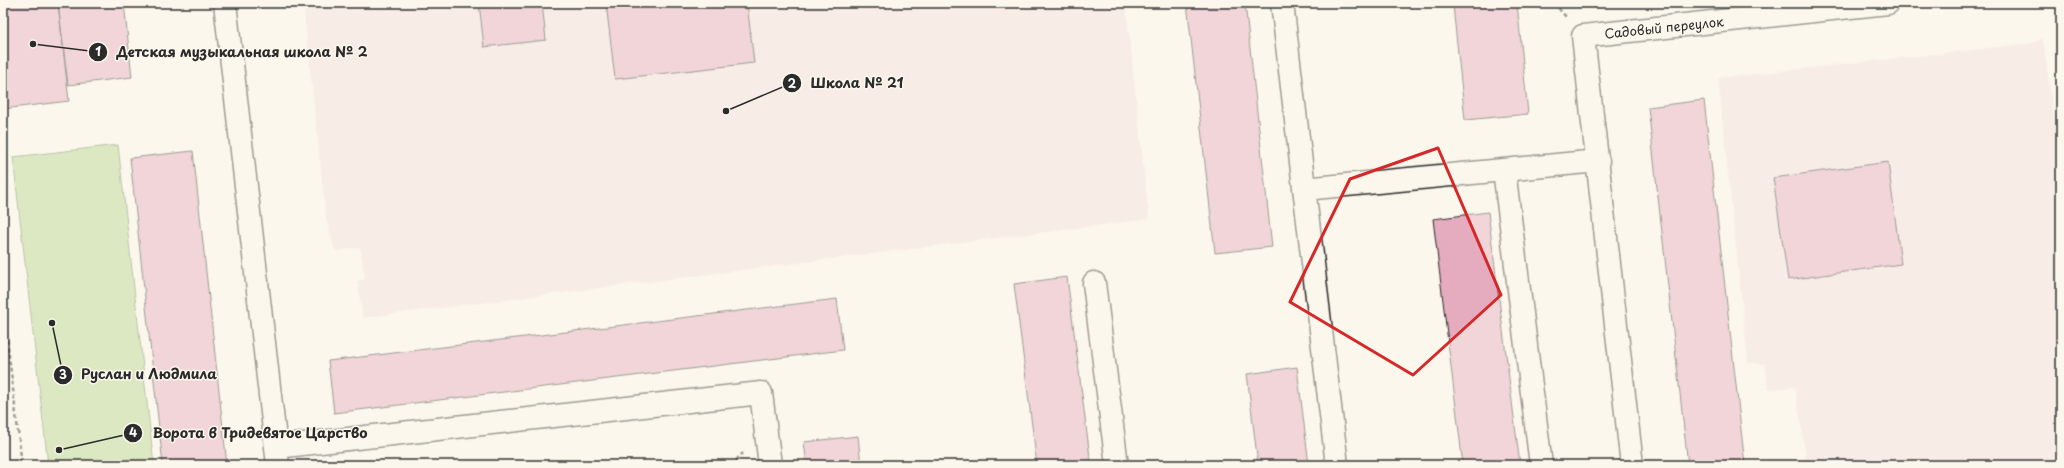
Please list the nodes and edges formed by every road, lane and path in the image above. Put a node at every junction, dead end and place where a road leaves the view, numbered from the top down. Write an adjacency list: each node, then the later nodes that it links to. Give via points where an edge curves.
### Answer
1 (225, 3): 9 (street)
2 (1282, 3): 6 (street)
3 (1888, 3): 4 (street, Садовый переулок, via 1583,36)
4 (1598, 161): 5 (street); 15 (street)
5 (1504, 170): 6 (street); 14 (street)
6 (1304, 189): 13 (street)
7 (1094, 283): 12 (street)
8 (3, 305): 10 (path)
9 (277, 456): 11 (street, via 761,393)
10 (22, 465)
11 (770, 465)
12 (1117, 465)
13 (1337, 465)
14 (1541, 465)
15 (1632, 465)

